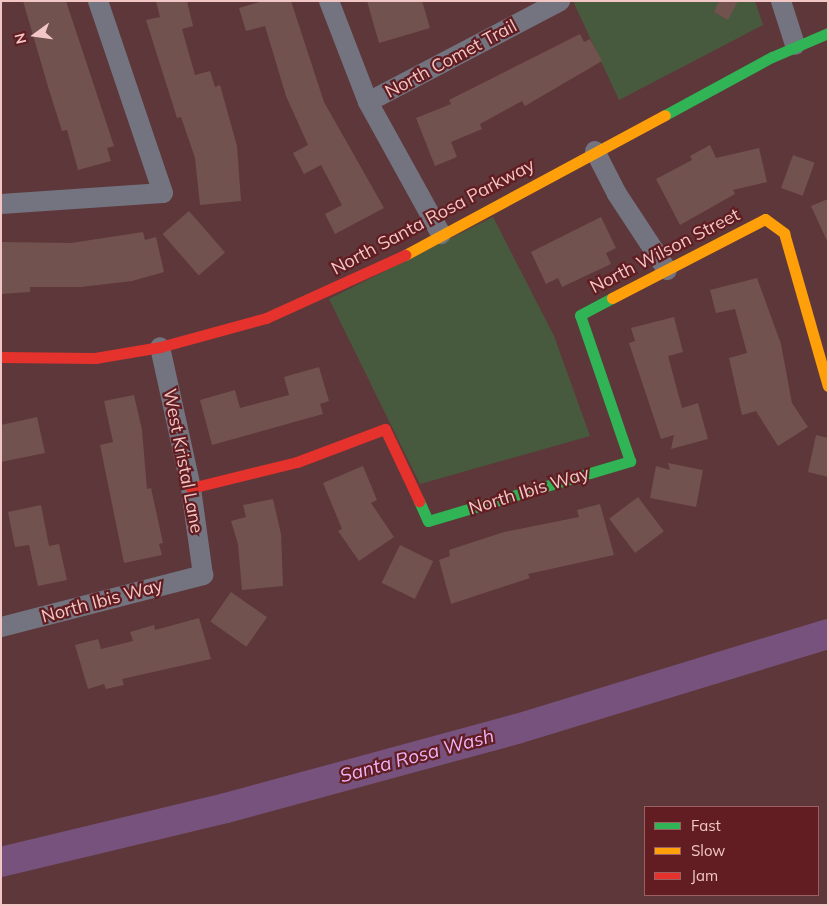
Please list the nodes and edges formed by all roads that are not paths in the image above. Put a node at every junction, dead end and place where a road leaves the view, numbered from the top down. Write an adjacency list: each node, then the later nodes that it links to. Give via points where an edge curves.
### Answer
1 (98, 1): 9 (street, via 163,193)
2 (329, 1): 7 (street)
3 (560, 1): 7 (street, North Comet Trail)
4 (781, 1): 6 (street)
5 (828, 32): 6 (street, North Santa Rosa Parkway)
6 (795, 45): 8 (street, North Santa Rosa Parkway)
7 (368, 102): 10 (street)
8 (595, 151): 10 (street, North Santa Rosa Parkway); 11 (street, via 617,194)
9 (1, 204)
10 (442, 234): 12 (street, North Santa Rosa Parkway, via 368,274 266,318)
11 (667, 270): 14 (street, North Wilson Street, via 766,219 784,232); 15 (street, North Wilson Street, via 580,315)
12 (160, 347): 13 (street, North Santa Rosa Parkway, via 95,358); 16 (street, West Kristal Lane)
13 (1, 357)
14 (828, 386)
15 (630, 461): 16 (street, North Ibis Way, via 428,522 386,429 297,462)
16 (191, 488): 17 (street, West Kristal Lane)
17 (203, 575): 18 (street, North Ibis Way)
18 (1, 628)

